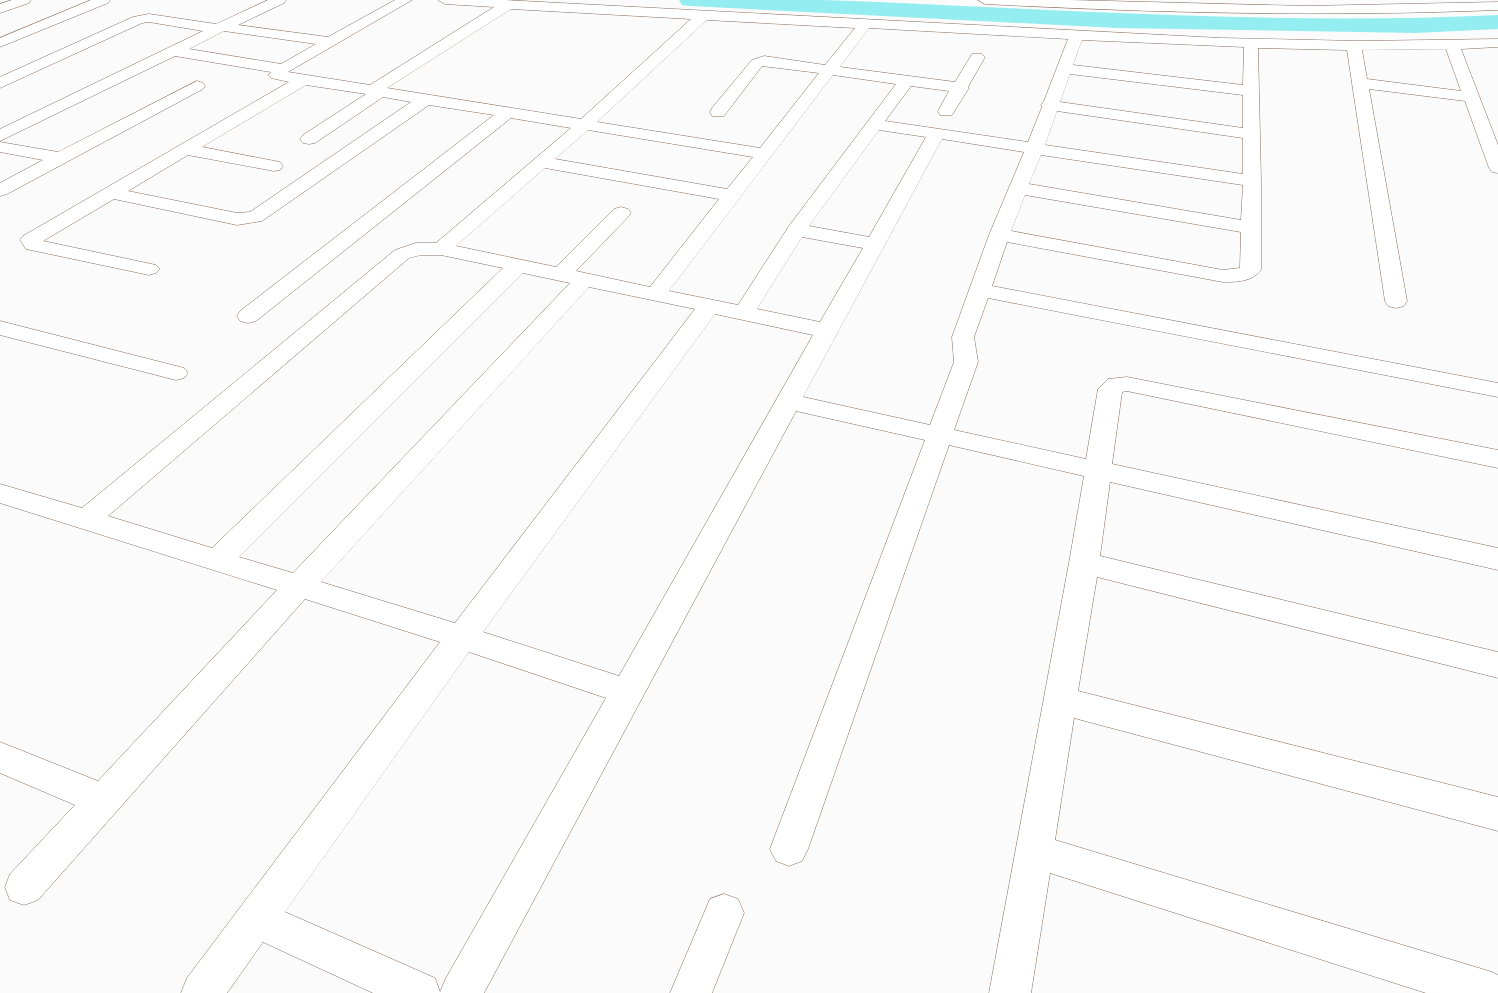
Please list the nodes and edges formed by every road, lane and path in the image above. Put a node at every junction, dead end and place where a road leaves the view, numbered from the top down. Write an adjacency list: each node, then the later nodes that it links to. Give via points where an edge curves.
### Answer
1 (103, 0): 20 (main road)
2 (279, 0): 15 (main road)
3 (405, 0): 17 (main road)
4 (445, 0): 10 (main road)
5 (985, 0): 11 (main road, via 1284,11)
6 (1132, 0): 7 (main road, via 1303,4)
7 (1456, 0)
8 (0, 1): 9 (main road)
9 (22, 1): 12 (main road)
10 (507, 4): 13 (main road); 34 (main road)
11 (1498, 6)
12 (0, 9)
13 (702, 17): 14 (main road); 42 (main road)
14 (865, 24): 16 (main road); 27 (main road)
15 (220, 28): 17 (main road); 23 (main road); 30 (main road, via 142,19)
16 (1077, 36): 19 (main road); 26 (main road)
17 (330, 42): 25 (main road)
18 (1498, 42): 22 (main road)
19 (1251, 43): 21 (main road); 35 (main road)
20 (0, 44)
21 (1354, 45): 22 (main road); 31 (main road)
22 (1452, 45): 37 (main road)
23 (172, 51): 25 (main road); 45 (main road)
24 (977, 57): 33 (main road)
25 (283, 69): 28 (main road, via 276,75)
26 (1064, 69): 35 (main road); 38 (main road)
27 (832, 70): 29 (main road); 40 (main road, via 759,62); 50 (main road)
28 (303, 80): 34 (main road); 49 (main road)
29 (908, 80): 33 (main road); 43 (main road)
30 (0, 83)
31 (1362, 83): 37 (main road); 71 (main road)
32 (197, 86): 51 (main road)
33 (961, 88): 41 (main road)
34 (376, 91): 36 (main road); 46 (main road)
35 (1252, 91): 44 (main road)
36 (426, 99): 39 (main road); 58 (main road, via 255,217 237,219)
37 (1479, 102): 54 (main road)
38 (1050, 105): 44 (main road); 48 (main road)
39 (508, 112): 42 (main road); 74 (main road)
40 (718, 112)
41 (941, 123): 43 (main road); 48 (main road); 64 (main road)
42 (585, 124): 50 (main road); 52 (main road)
43 (873, 124): 62 (main road)
44 (1252, 134): 55 (main road)
45 (0, 136)
46 (309, 139)
47 (0, 147): 51 (main road)
48 (1035, 148): 55 (main road); 56 (main road)
49 (187, 149): 53 (main road); 58 (main road)
50 (766, 154): 59 (main road)
51 (61, 158): 57 (main road)
52 (542, 162): 59 (main road); 65 (main road)
53 (274, 166)
54 (1498, 168)
55 (1252, 181): 61 (main road)
56 (1018, 188): 61 (main road); 63 (main road)
57 (0, 190)
58 (112, 193): 67 (main road, via 38,234 30,243)
59 (733, 196): 70 (main road)
60 (621, 213): 68 (main road)
61 (1251, 228): 63 (main road, via 1250,270 1247,274 1234,276)
62 (796, 230): 64 (main road); 73 (main road)
63 (998, 235): 69 (main road)
64 (876, 244): 76 (main road)
65 (441, 249): 66 (main road); 84 (main road, via 415,249 402,254)
66 (519, 265): 68 (main road); 86 (main road)
67 (149, 269)
68 (573, 277): 70 (main road); 88 (main road)
69 (980, 290): 78 (main road); 80 (main road, via 963,337 966,362)
70 (655, 295): 72 (main road)
71 (1396, 301)
72 (708, 306): 73 (main road); 89 (main road)
73 (744, 313): 76 (main road)
74 (248, 316)
75 (0, 328): 77 (main road)
76 (828, 331): 79 (main road)
77 (176, 373)
78 (1498, 390)
79 (787, 401): 80 (main road); 91 (main road)
80 (940, 436): 82 (main road); 96 (main road)
81 (1498, 459): 82 (main road, via 1122,384 1110,389)
82 (1099, 471): 85 (main road); 87 (main road)
83 (0, 493): 84 (main road)
84 (87, 519): 86 (main road)
85 (1498, 559)
86 (218, 560): 88 (main road)
87 (1084, 562): 90 (main road); 92 (main road)
88 (299, 586): 89 (main road); 94 (main road)
89 (462, 637): 91 (main road); 100 (main road)
90 (1498, 665)
91 (628, 692): 103 (main road)
92 (1060, 700): 95 (main road); 97 (main road)
93 (0, 757): 94 (main road)
94 (104, 800): 98 (main road)
95 (1498, 814)
96 (789, 848)
97 (1034, 851): 105 (main road); 106 (main road)
98 (24, 887)
99 (724, 912): 104 (main road)
100 (256, 918): 101 (main road); 102 (main road)
101 (202, 993)
102 (420, 993)
103 (461, 993)
104 (691, 993)
105 (1010, 993)
106 (1492, 993)

